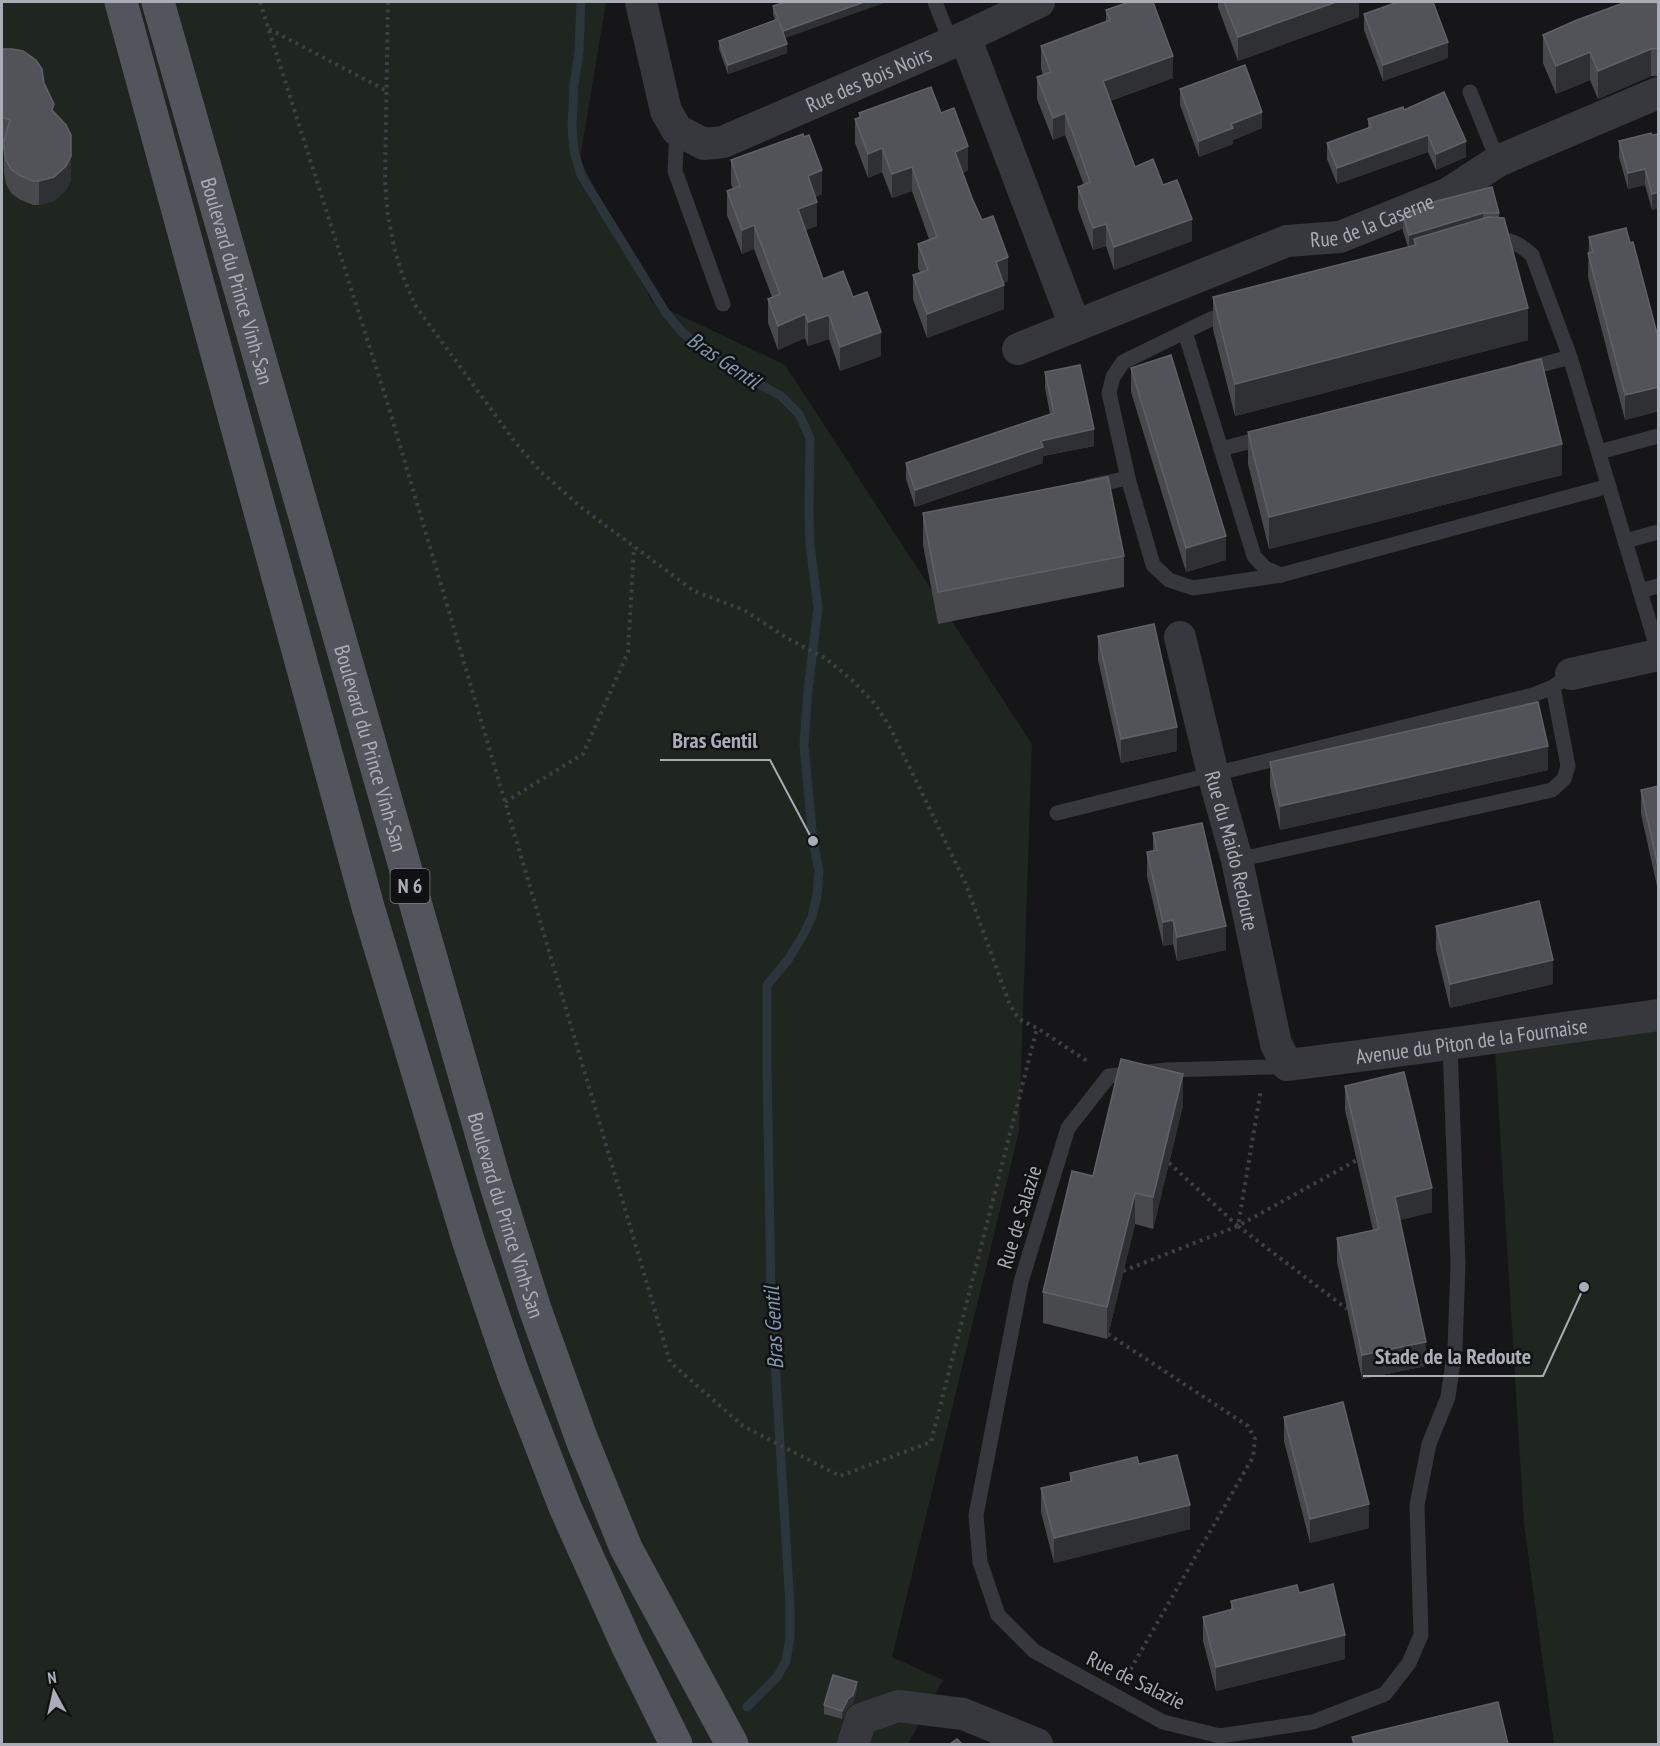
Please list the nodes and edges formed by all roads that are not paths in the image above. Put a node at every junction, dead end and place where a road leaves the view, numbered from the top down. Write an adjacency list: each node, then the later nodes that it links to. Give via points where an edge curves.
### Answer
1 (121, 2): 40 (main road, Boulevard du Prince Vinh-San / N 6, via 368,907 469,1243 513,1373 565,1507)
2 (158, 2): 41 (main road, Boulevard du Prince Vinh-San / N 6, via 492,1171 535,1309 626,1548)
3 (641, 2): 9 (street, via 666,111)
4 (935, 2): 6 (lane)
5 (1039, 2): 6 (street, Rue des Bois Noirs)
6 (958, 40): 9 (street, Rue des Bois Noirs, via 723,142 704,144); 14 (street)
7 (1470, 92): 10 (lane)
8 (1659, 93): 10 (street, Rue de la Caserne)
9 (686, 134): 12 (lane, via 675,171)
10 (1498, 161): 14 (street, Rue de la Caserne, via 1449,194 1340,237 1287,241)
11 (1475, 242): 17 (lane, via 1504,238 1520,244 1532,255)
12 (723, 304)
13 (1245, 309): 15 (lane, via 1210,319)
14 (1075, 326): 16 (street, Rue de la Caserne)
15 (1185, 332): 21 (lane); 23 (lane, via 1123,362 1113,377 1109,393)
16 (1018, 349)
17 (1570, 357): 18 (lane); 22 (lane)
18 (1503, 375)
19 (1277, 434): 21 (lane)
20 (1659, 436): 22 (lane)
21 (1221, 449): 28 (lane, via 1254,556 1265,568)
22 (1599, 452): 24 (lane)
23 (1128, 478): 25 (lane); 28 (lane, via 1153,565 1169,580 1193,588)
24 (1609, 486): 27 (lane); 28 (lane)
25 (1073, 490)
26 (1659, 532): 27 (lane)
27 (1625, 541): 30 (lane)
28 (1281, 575)
29 (1659, 586): 30 (lane)
30 (1640, 591): 32 (lane)
31 (1180, 637): 34 (street, Rue du Maido Redoute)
32 (1659, 653): 33 (street)
33 (1562, 681): 34 (lane, via 1533,695); 36 (lane, via 1569,766 1564,779 1552,790)
34 (1213, 774): 35 (lane); 36 (street, Rue du Maido Redoute)
35 (1057, 813)
36 (1237, 860): 39 (street, Rue du Maido Redoute, via 1276,1044)
37 (1659, 1015): 38 (street, Avenue du Piton de la Fournaise)
38 (1450, 1045): 39 (street, Avenue du Piton de la Fournaise); 39 (lane, Rue de Salazie, via 1458,1264 1455,1348 1448,1397 1429,1444 1417,1505 1421,1635 1409,1663 1385,1694 1313,1722 1220,1736 1163,1722 1034,1651 998,1615 980,1562 976,1515 1021,1282 1068,1128 1108,1076)
39 (1276, 1066)
40 (676, 1744)
41 (732, 1744)
42 (853, 1744): 43 (street, via 861,1719 898,1706 963,1714)
43 (1037, 1744)

